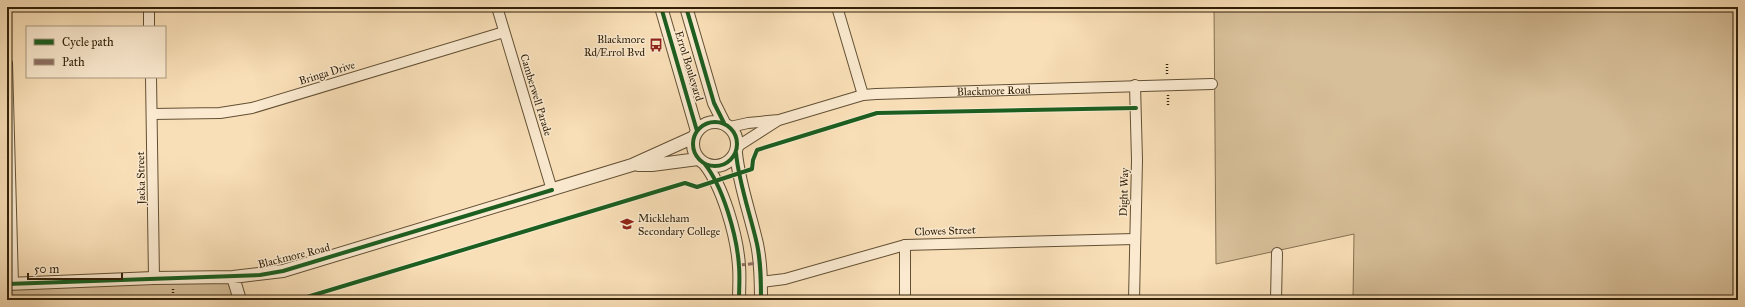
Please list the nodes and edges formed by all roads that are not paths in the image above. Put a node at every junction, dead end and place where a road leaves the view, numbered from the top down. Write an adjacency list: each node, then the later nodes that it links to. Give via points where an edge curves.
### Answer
1 (149, 7): 6 (street)
2 (497, 7): 7 (street, Camberwell Parade)
3 (661, 7): 16 (street, Errol Boulevard)
4 (686, 7): 15 (street, Errol Boulevard, via 714,103)
5 (837, 7): 12 (street)
6 (149, 26)
7 (504, 32): 13 (street, Bringa Drive, via 252,108 220,113); 20 (street, Camberwell Parade)
8 (7, 63): 27 (street)
9 (151, 78): 13 (street, Jacka Street)
10 (1212, 84): 11 (street, Blackmore Road)
11 (1135, 85): 12 (street, Blackmore Road); 21 (street, Dight Way, via 1137,160)
12 (863, 96): 14 (street, Blackmore Road)
13 (152, 114): 25 (street, Jacka Street)
14 (779, 120): 15 (street, Blackmore Road); 17 (street, Blackmore Road)
15 (727, 125): 16 (street, via 710,122); 17 (street, via 737,139)
16 (695, 134): 18 (street, via 693,145); 19 (street, Blackmore Road)
17 (737, 150): 18 (street, via 726,164 712,166); 26 (street, via 738,174 757,244)
18 (701, 161): 19 (street, Blackmore Road); 29 (street, via 712,173 735,241 739,265)
19 (632, 165): 20 (street, Blackmore Road)
20 (552, 190): 24 (street, Blackmore Road, via 282,271)
21 (1134, 240): 22 (street, Clowes Street); 32 (street, Dight Way)
22 (905, 244): 26 (street, Clowes Street, via 785,279); 31 (street)
23 (1277, 253): 33 (street)
24 (233, 277): 25 (street, Blackmore Road); 28 (street)
25 (154, 278): 27 (street, Blackmore Road)
26 (761, 282): 30 (street)
27 (10, 284)
28 (240, 300)
29 (739, 300)
30 (760, 300)
31 (905, 300)
32 (1134, 300)
33 (1276, 300)

